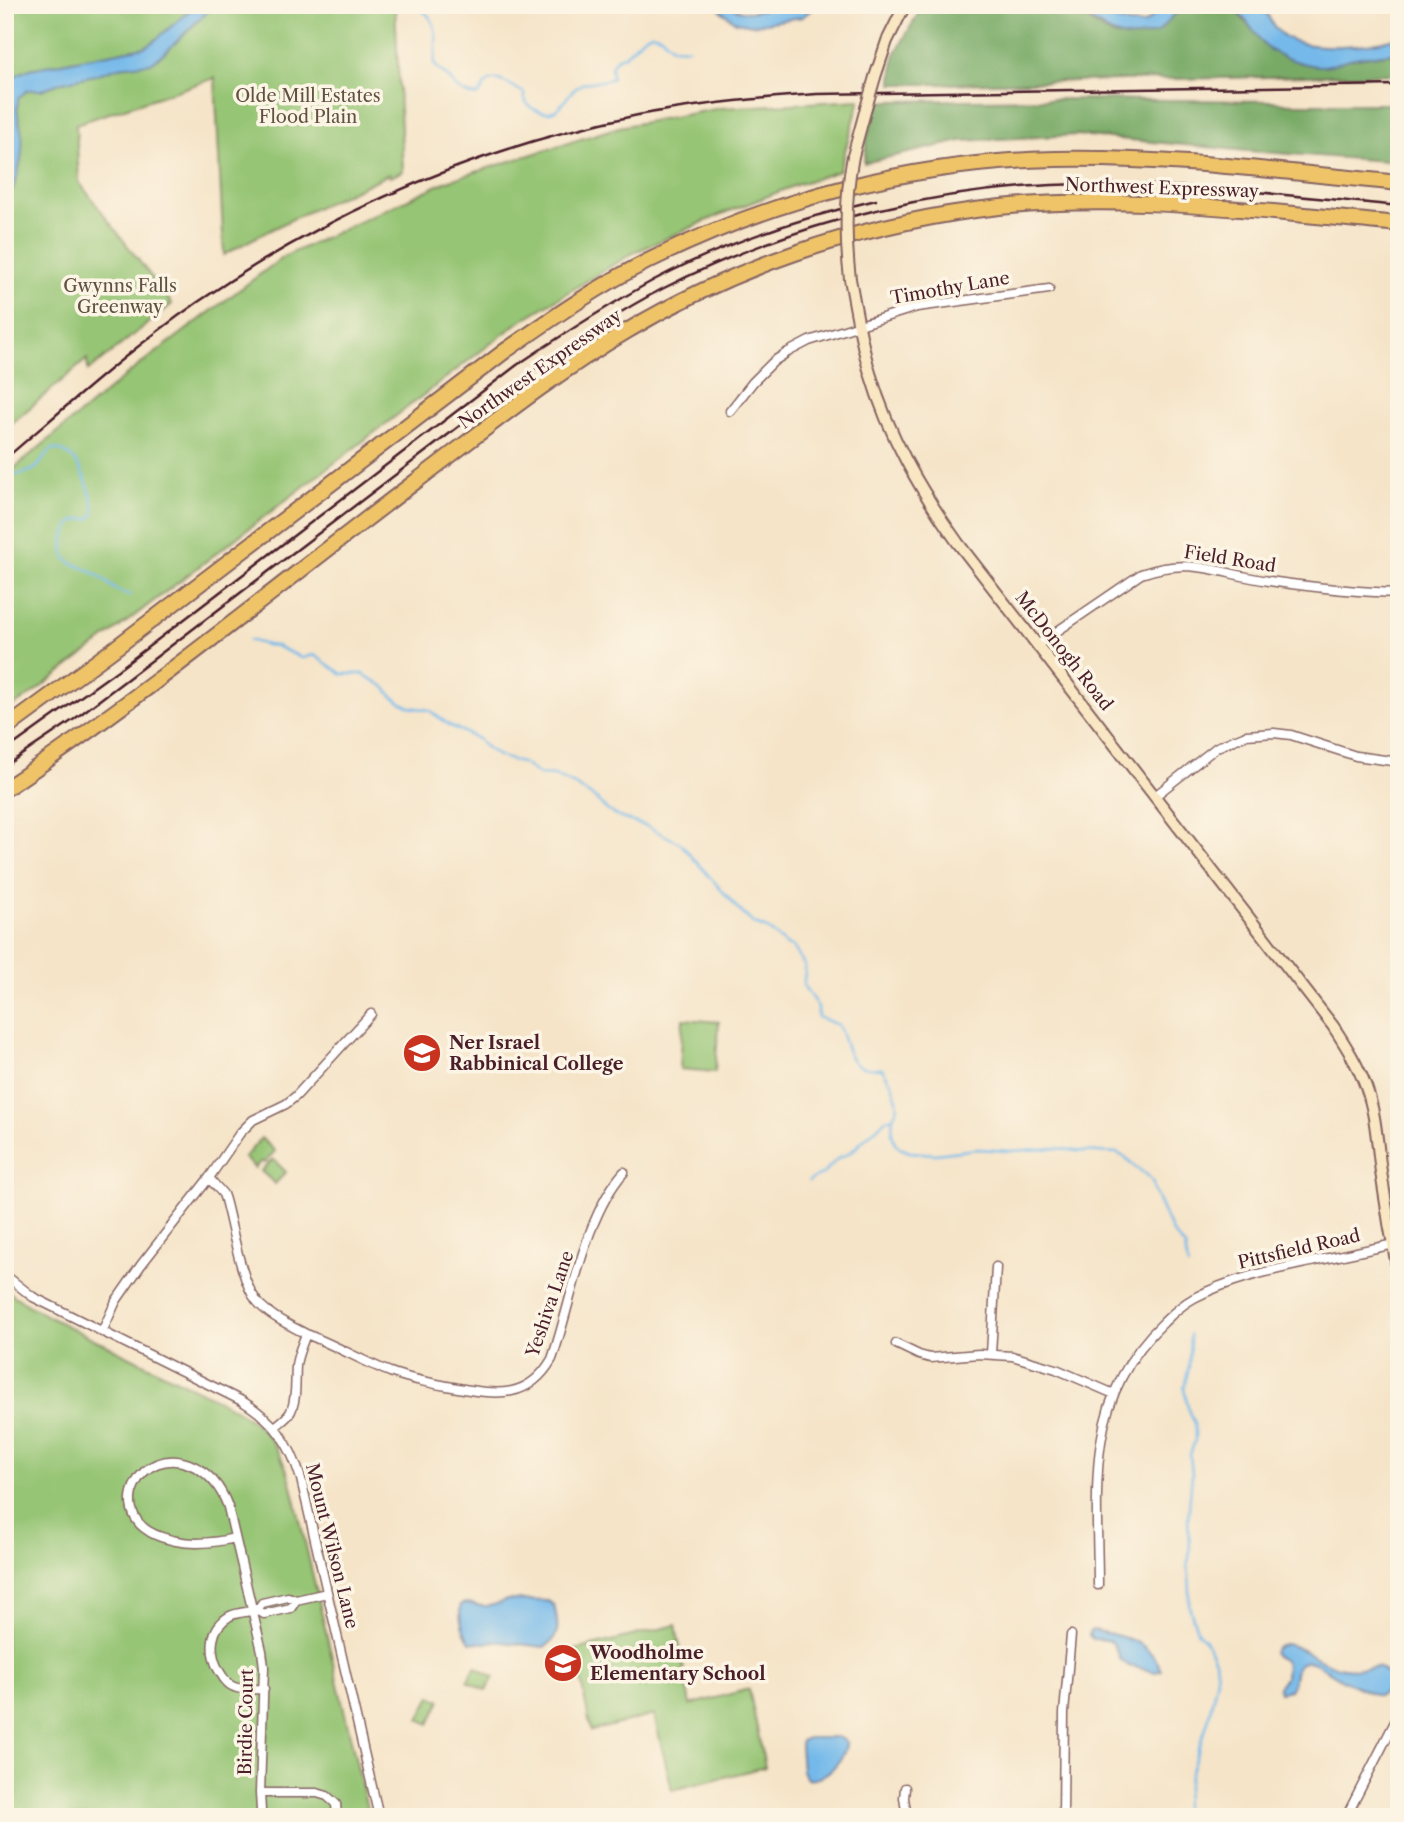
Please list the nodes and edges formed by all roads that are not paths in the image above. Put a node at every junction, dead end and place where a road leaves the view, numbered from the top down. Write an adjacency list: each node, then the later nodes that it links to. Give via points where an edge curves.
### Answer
1 (905, 5): 5 (main road, McDonogh Road, bridge, via 875,77 848,183 846,232)
2 (1399, 183): 9 (highway, Northwest Expressway, via 1154,162 1057,159 968,164 834,191 724,227 647,262 560,313)
3 (1399, 224): 11 (highway, Northwest Expressway, via 1223,207 1061,202 975,210 898,224 743,273 628,330 537,390 141,692)
4 (1049, 289): 5 (street, Timothy Lane, via 917,307)
5 (859, 326): 6 (street, Timothy Lane, via 818,338 774,361); 8 (main road, McDonogh Road, via 878,399 907,464 958,543)
6 (730, 411)
7 (1399, 593): 8 (street, Field Road, via 1291,584 1177,565 1141,574)
8 (1037, 645): 12 (main road, McDonogh Road)
9 (5, 729)
10 (1399, 762): 12 (street, via 1356,756 1291,735 1247,735 1217,747)
11 (5, 789)
12 (1155, 796): 16 (main road, McDonogh Road, via 1333,1026 1354,1060 1372,1110)
13 (371, 1014): 15 (street, via 296,1096 253,1120 240,1133)
14 (624, 1172): 21 (street, Yeshiva Lane, via 594,1222 552,1359 532,1382 496,1394 430,1383 387,1371)
15 (209, 1178): 20 (street, via 152,1249); 21 (street, Yeshiva Lane, via 223,1194 256,1300)
16 (1396, 1244): 19 (main road, McDonogh Road); 24 (street, Pittsfield Road, via 1247,1276 1191,1300 1135,1354)
17 (996, 1267): 23 (street)
18 (5, 1275): 20 (street, Mount Wilson Lane, via 33,1297)
19 (1399, 1277)
20 (102, 1332): 25 (street, Mount Wilson Lane, via 242,1401)
21 (306, 1334): 25 (street, via 296,1363 292,1410)
22 (896, 1344): 23 (street, via 930,1358)
23 (991, 1354): 24 (street, via 1039,1363)
24 (1114, 1394): 27 (street, Pittsfield Road, via 1098,1460)
25 (275, 1427): 28 (street, Mount Wilson Lane, via 296,1464)
26 (234, 1538): 26 (street, Birdie Court, via 222,1490 201,1470 183,1462 167,1462 139,1477 132,1505 151,1533 194,1544); 29 (street, Birdie Court)
27 (1098, 1585)
28 (327, 1593): 29 (street, via 296,1600 291,1608 264,1615); 37 (street, Mount Wilson Lane)
29 (254, 1611): 31 (street, Birdie Court); 31 (street, via 232,1615 221,1624 213,1639 213,1658 229,1685)
30 (1071, 1635): 39 (street, via 1064,1713)
31 (264, 1689): 34 (street, Birdie Court)
32 (1399, 1714): 40 (street)
33 (905, 1788): 38 (street)
34 (261, 1793): 35 (street, Birdie Court); 36 (street, Birdie Court, via 327,1796 336,1804)
35 (262, 1817)
36 (337, 1817)
37 (379, 1817)
38 (907, 1817)
39 (1063, 1817)
40 (1346, 1817)

